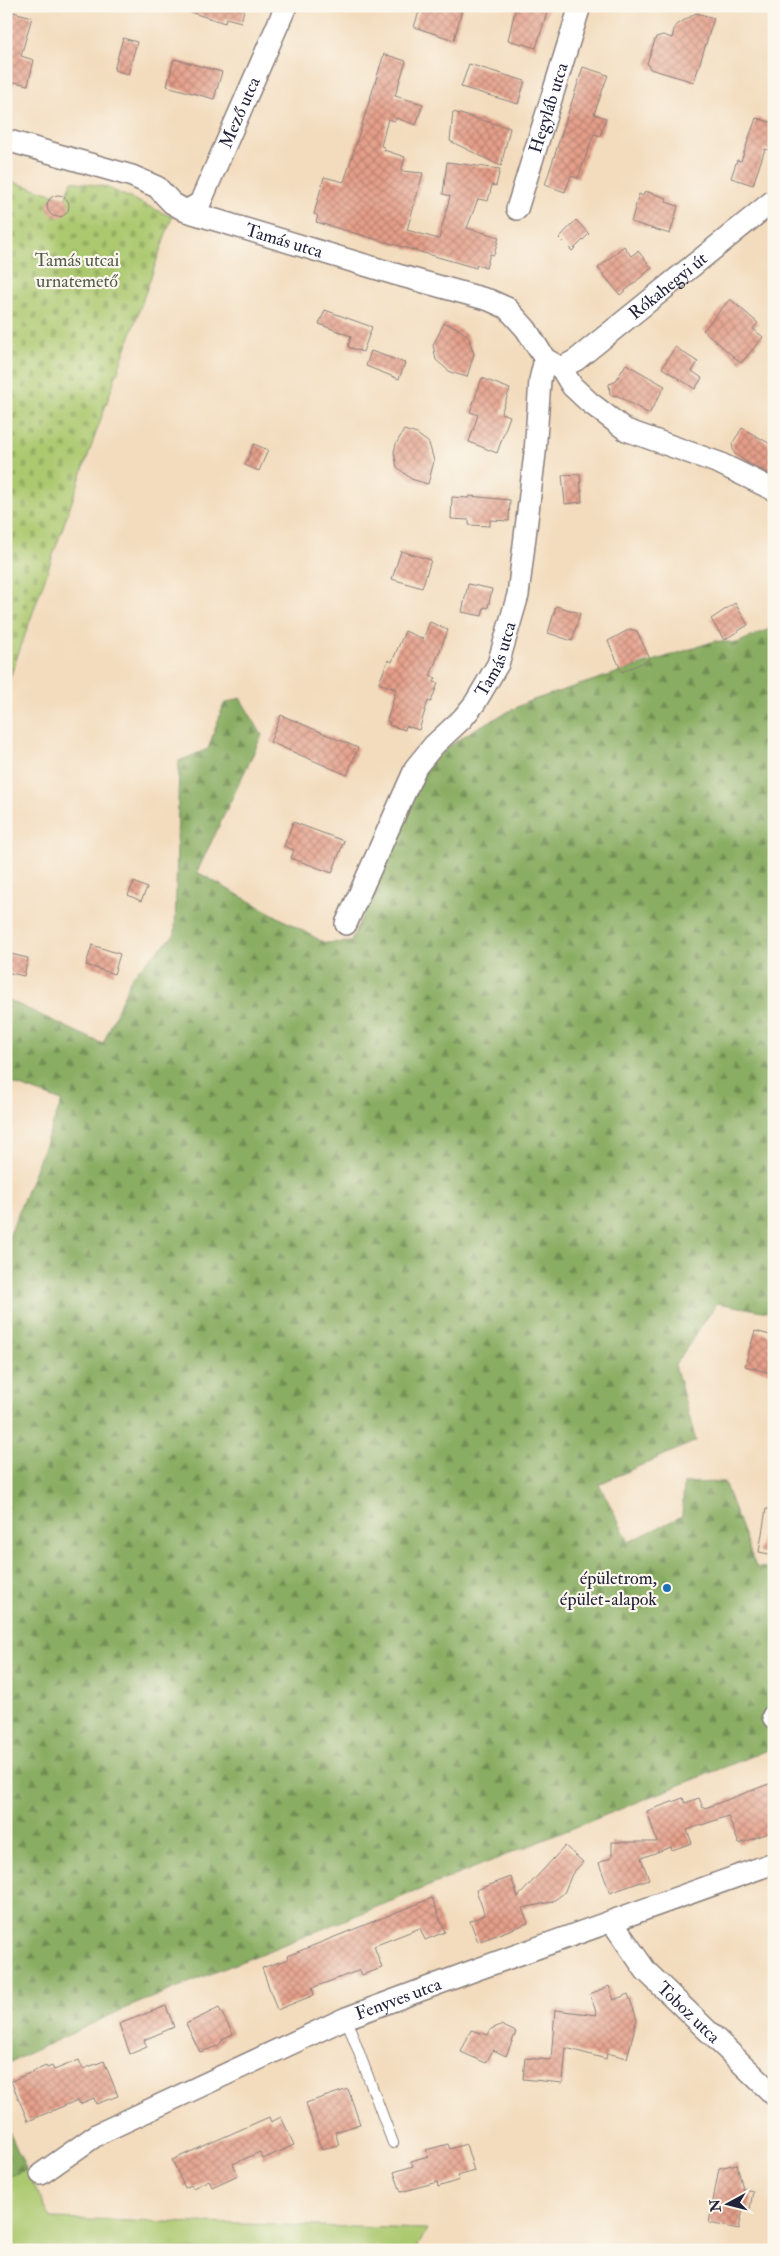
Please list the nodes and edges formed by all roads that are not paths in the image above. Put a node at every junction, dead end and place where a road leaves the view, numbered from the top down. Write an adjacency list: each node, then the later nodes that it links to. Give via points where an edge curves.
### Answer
1 (286, 6): 6 (street, Mező utca, via 200,204)
2 (580, 6): 5 (street, Hegyláb utca)
3 (6, 140): 6 (street, Tamás utca, via 132,176 157,187 172,203)
4 (774, 200): 7 (street, Rókahegyi út, via 576,360)
5 (517, 210)
6 (186, 211): 7 (street, Tamás utca, via 489,300 507,308 518,318)
7 (553, 364): 8 (street, Tamás utca, via 589,402 626,430 718,463); 9 (street, Tamás utca, via 540,380 518,595 498,664 462,720 434,744 416,767)
8 (774, 490)
9 (346, 924)
10 (774, 1863): 11 (street, Fenyves utca)
11 (612, 1922): 12 (street, Fenyves utca); 13 (street, Toboz utca, via 646,1971)
12 (346, 2018): 14 (lane); 15 (street, Fenyves utca, via 98,2134)
13 (774, 2095)
14 (393, 2143)
15 (41, 2174)

